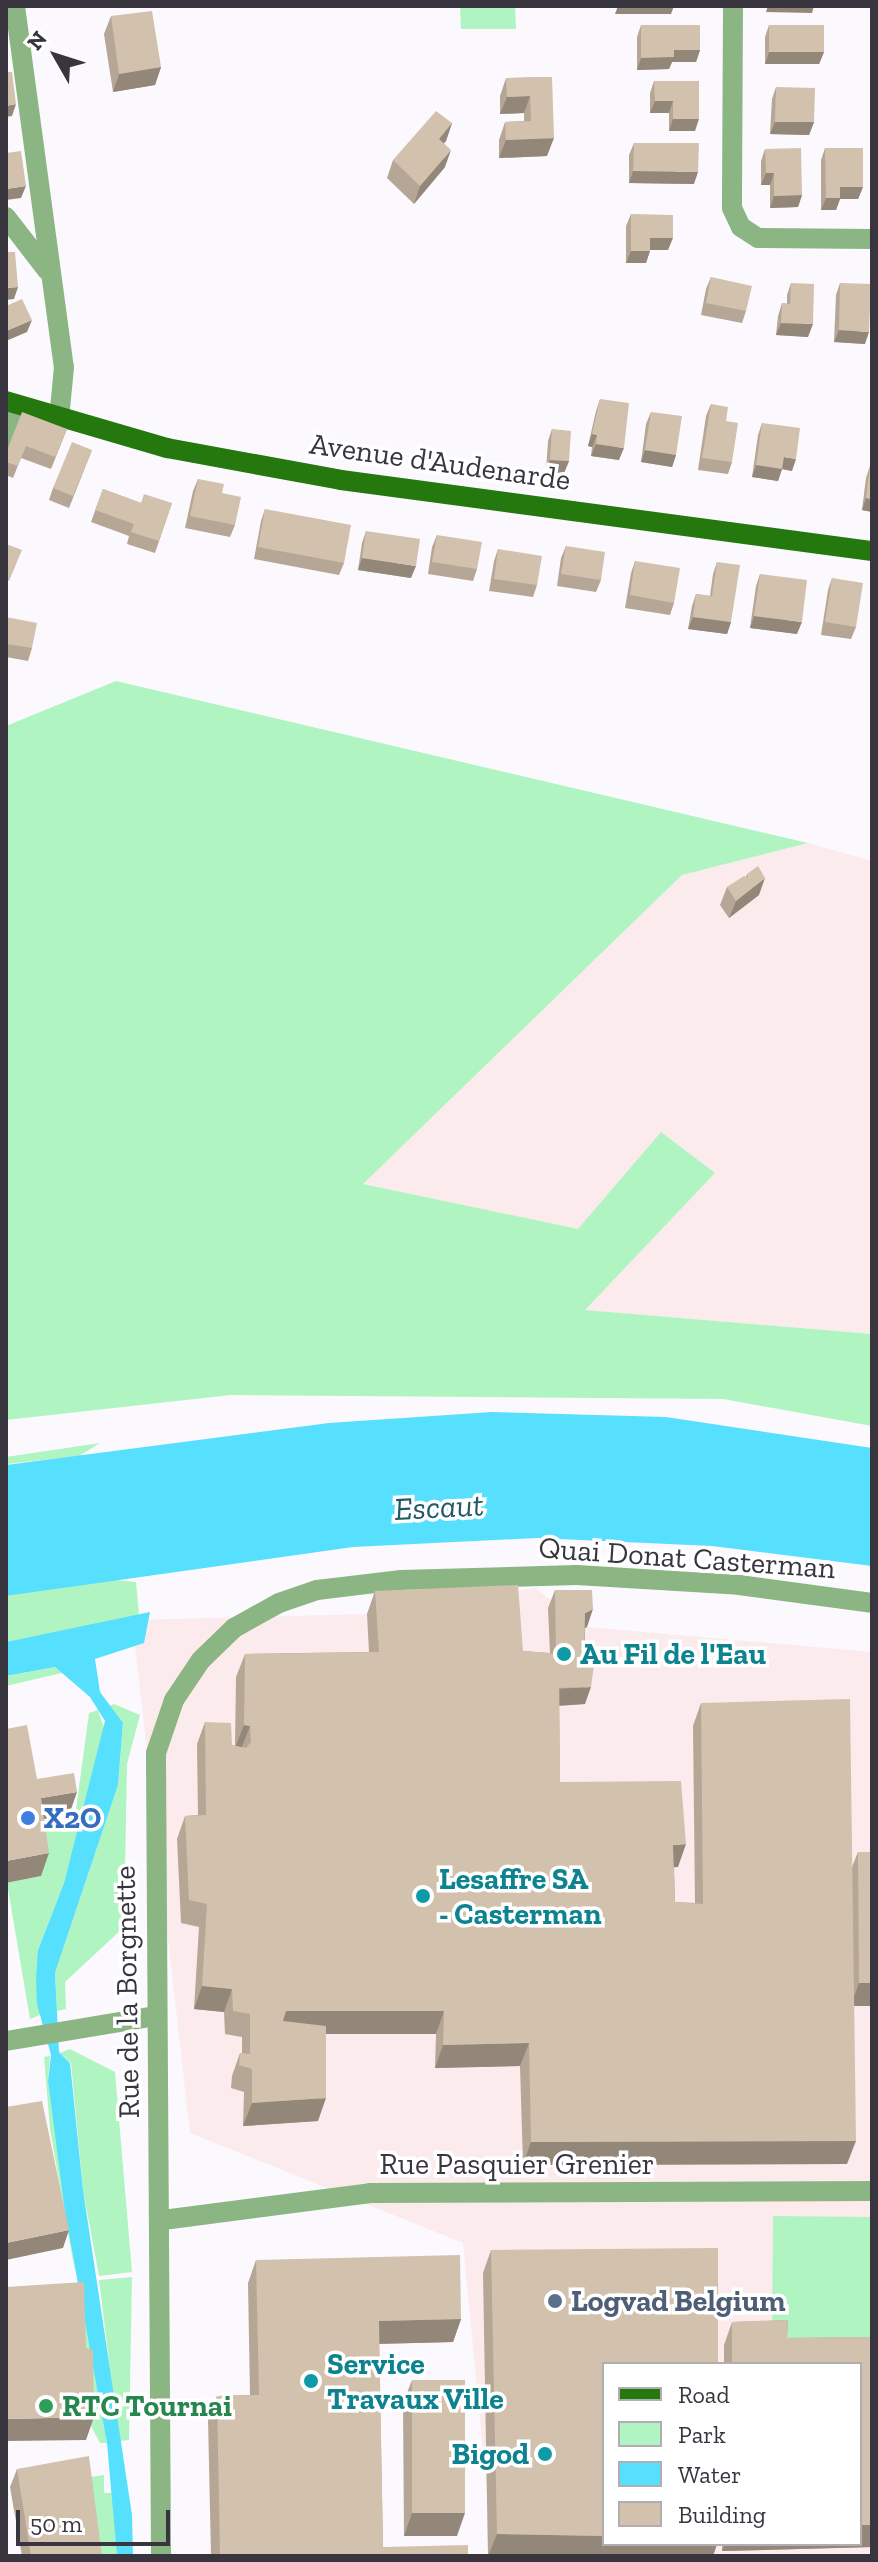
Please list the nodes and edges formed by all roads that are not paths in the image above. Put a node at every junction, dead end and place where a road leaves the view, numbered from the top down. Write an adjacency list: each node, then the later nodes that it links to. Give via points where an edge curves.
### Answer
1 (15, 6): 5 (street)
2 (733, 6): 4 (street, via 732,208 741,227 758,238)
3 (6, 217): 5 (street)
4 (872, 239)
5 (47, 270): 7 (street, via 64,367)
6 (13, 404): 7 (main road, Avenue d'Audenarde); 8 (street)
7 (59, 419): 9 (main road, Avenue d'Audenarde, via 167,448 341,480)
8 (6, 439)
9 (872, 551)
10 (401, 1580): 11 (street, Quai Donat Casterman, via 577,1575 739,1585); 12 (street, Rue de la Borgnette, via 317,1590 279,1603 234,1628 201,1660 174,1700 156,1753)
11 (872, 1603)
12 (155, 2016): 13 (street); 15 (street, Rue de la Borgnette)
13 (6, 2041)
14 (872, 2191): 15 (street, Rue Pasquier Grenier, via 370,2193)
15 (163, 2220): 16 (street, Rue de la Borgnette)
16 (161, 2556)

